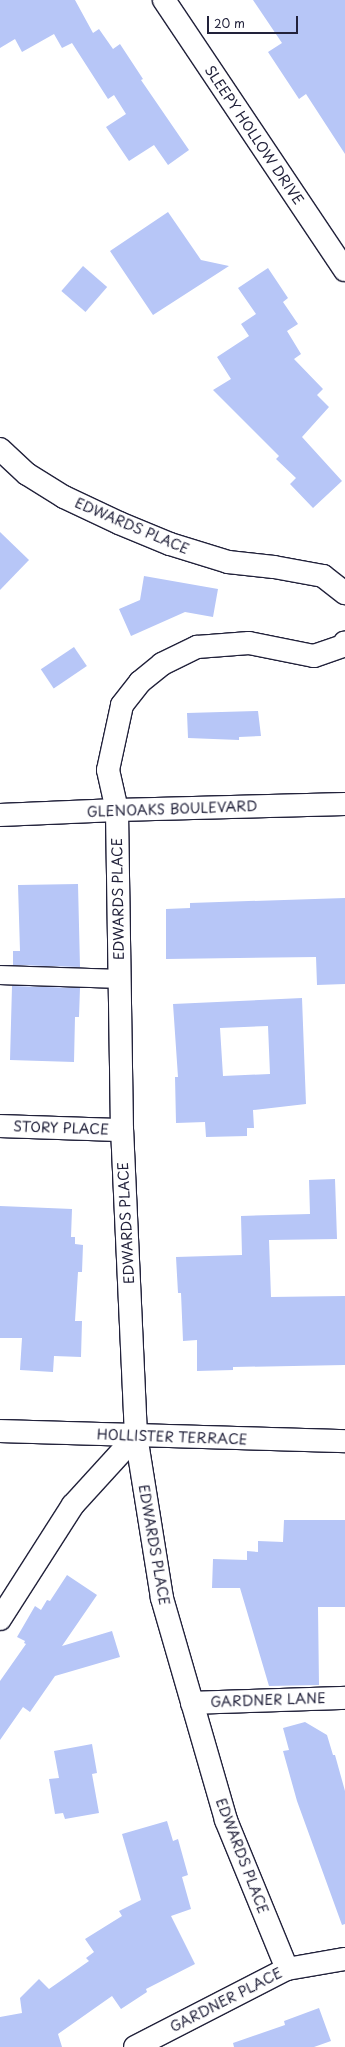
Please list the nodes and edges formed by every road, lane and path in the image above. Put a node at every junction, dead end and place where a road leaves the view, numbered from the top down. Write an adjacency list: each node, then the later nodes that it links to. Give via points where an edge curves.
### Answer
1 (164, 0): 2 (street, SLEEPY HOLLOW DRIVE)
2 (345, 270)
3 (0, 449): 4 (street, EDWARDS PLACE, via 26,474 64,497 119,523 170,544 228,562 323,576)
4 (345, 593)
5 (345, 642): 7 (street, EDWARDS PLACE, via 343,646 314,656 249,643 197,647 162,664 140,682 122,705 108,770)
6 (345, 804): 7 (street, GLENOAKS BOULEVARD)
7 (117, 810): 8 (street, GLENOAKS BOULEVARD); 10 (street, EDWARDS PLACE)
8 (0, 815)
9 (0, 975): 10 (lane)
10 (120, 979): 12 (street, EDWARDS PLACE)
11 (0, 1126): 12 (street, STORY PLACE)
12 (122, 1130): 14 (street, EDWARDS PLACE)
13 (0, 1431): 14 (street, HOLLISTER TERRACE)
14 (136, 1436): 15 (street, HOLLISTER TERRACE); 16 (street, via 73,1505); 18 (street, EDWARDS PLACE, via 162,1598)
15 (345, 1441)
16 (0, 1619)
17 (345, 1698): 18 (street, GARDNER LANE)
18 (192, 1703): 20 (street, EDWARDS PLACE, via 226,1820)
19 (345, 1959): 20 (street, GARDNER PLACE)
20 (287, 1969): 21 (street, GARDNER PLACE)
21 (134, 2047)

